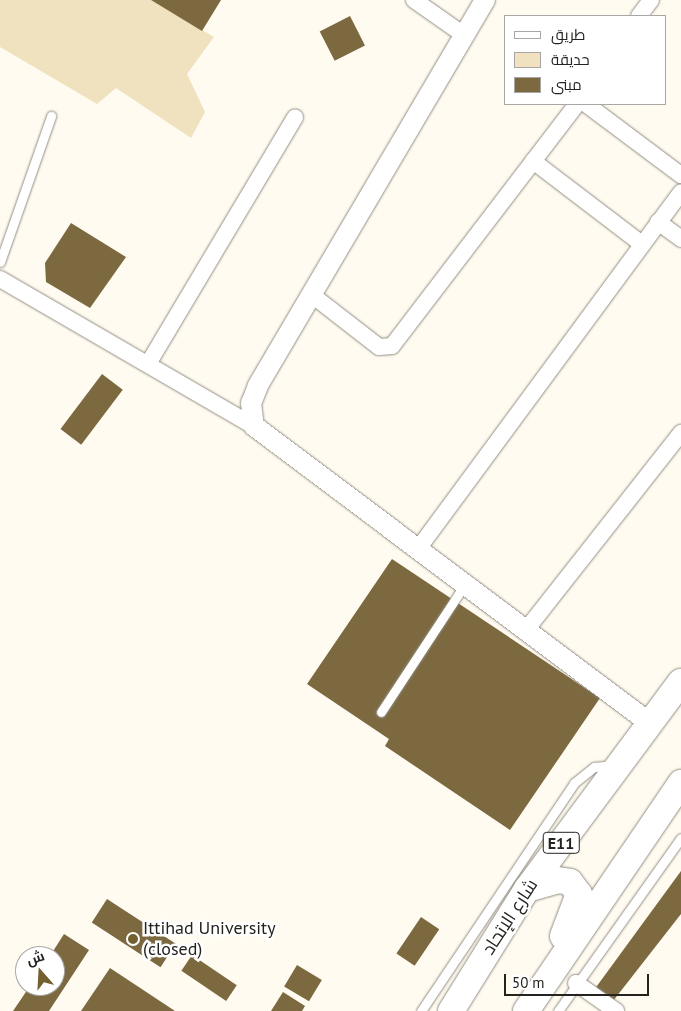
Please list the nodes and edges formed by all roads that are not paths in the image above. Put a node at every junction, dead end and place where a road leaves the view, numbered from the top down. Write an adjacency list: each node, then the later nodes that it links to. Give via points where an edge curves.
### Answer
1 (414, 0): 5 (street)
2 (485, 0): 5 (street)
3 (651, 0): 4 (street)
4 (641, 15)
5 (464, 35): 18 (street)
6 (576, 105): 10 (street)
7 (587, 105): 11 (street)
8 (51, 116): 16 (lane)
9 (294, 116): 19 (street)
10 (533, 161): 15 (street); 18 (street, via 392,346 379,347)
11 (681, 175)
12 (681, 192): 13 (street)
13 (658, 222): 14 (street); 15 (street)
14 (681, 239)
15 (642, 244): 22 (street)
16 (0, 262)
17 (0, 279): 19 (street)
18 (312, 295): 20 (street, via 258,386 251,403)
19 (148, 364): 20 (street)
20 (254, 426): 22 (street)
21 (681, 433): 24 (street)
22 (418, 549): 23 (street)
23 (465, 584): 24 (street); 26 (lane)
24 (526, 630): 27 (street)
25 (681, 682): 27 (main road, شارع الإتحاد / E11)
26 (381, 712)
27 (650, 723): 28 (main road, شارع الإتحاد / E11)
28 (619, 765): 31 (main road, شارع الإتحاد / E11); 33 (lane, via 594,767 574,783)
29 (681, 783): 35 (main road)
30 (681, 838): 32 (lane)
31 (527, 889): 34 (main road, شارع الإتحاد / E11); 35 (main road, via 558,880 570,882 579,894 577,908)
32 (576, 983): 36 (lane); 37 (street)
33 (422, 1011)
34 (451, 1011)
35 (526, 1011)
36 (558, 1011)
37 (616, 1011)

